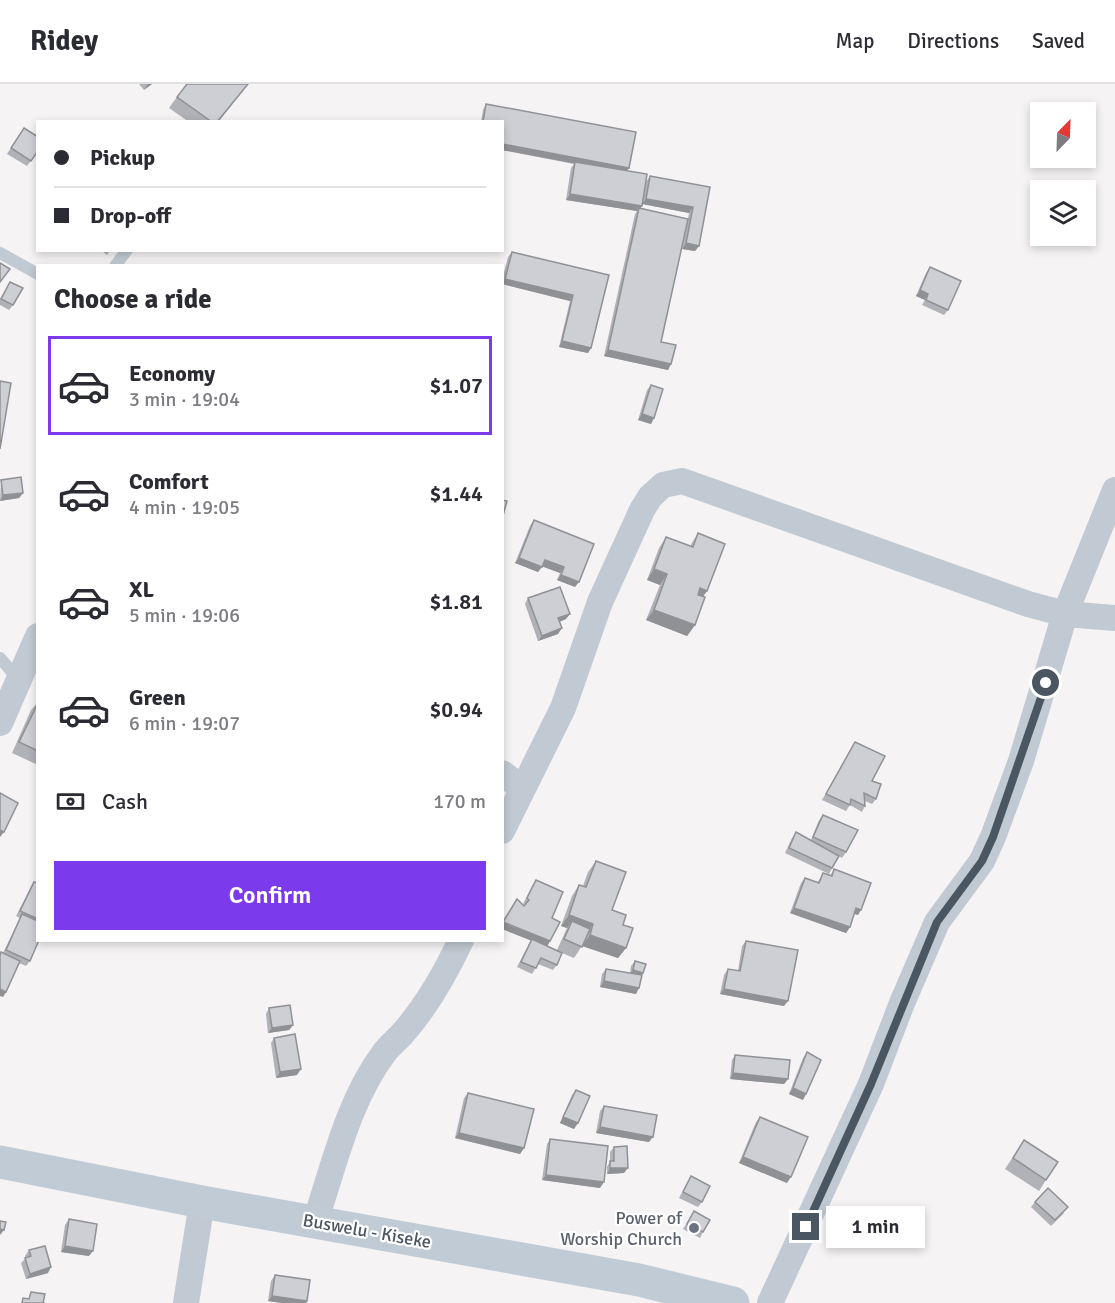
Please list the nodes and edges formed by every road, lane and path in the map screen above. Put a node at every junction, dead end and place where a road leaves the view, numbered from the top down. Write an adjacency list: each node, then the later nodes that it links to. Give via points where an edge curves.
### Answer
1 (0, 253): 2 (lane)
2 (36, 273)
3 (1115, 489): 4 (street)
4 (1065, 614): 5 (street); 11 (street, via 682,481 663,485 642,510 600,602 563,708); 19 (street, via 993,837 982,861 937,922 853,1124)
5 (1115, 618)
6 (36, 641): 8 (street)
7 (0, 658): 8 (lane)
8 (19, 680): 9 (street)
9 (0, 723)
10 (504, 774): 11 (street)
11 (522, 788): 12 (street)
12 (504, 827)
13 (460, 942): 16 (street, via 425,1003 384,1053 354,1108)
14 (0, 1162): 15 (main road, Buswelu - Kiseke)
15 (202, 1202): 16 (main road, Buswelu - Kiseke); 18 (street)
16 (315, 1222): 17 (main road, Buswelu - Kiseke, via 639,1280)
17 (715, 1301)
18 (186, 1303)
19 (770, 1303)

